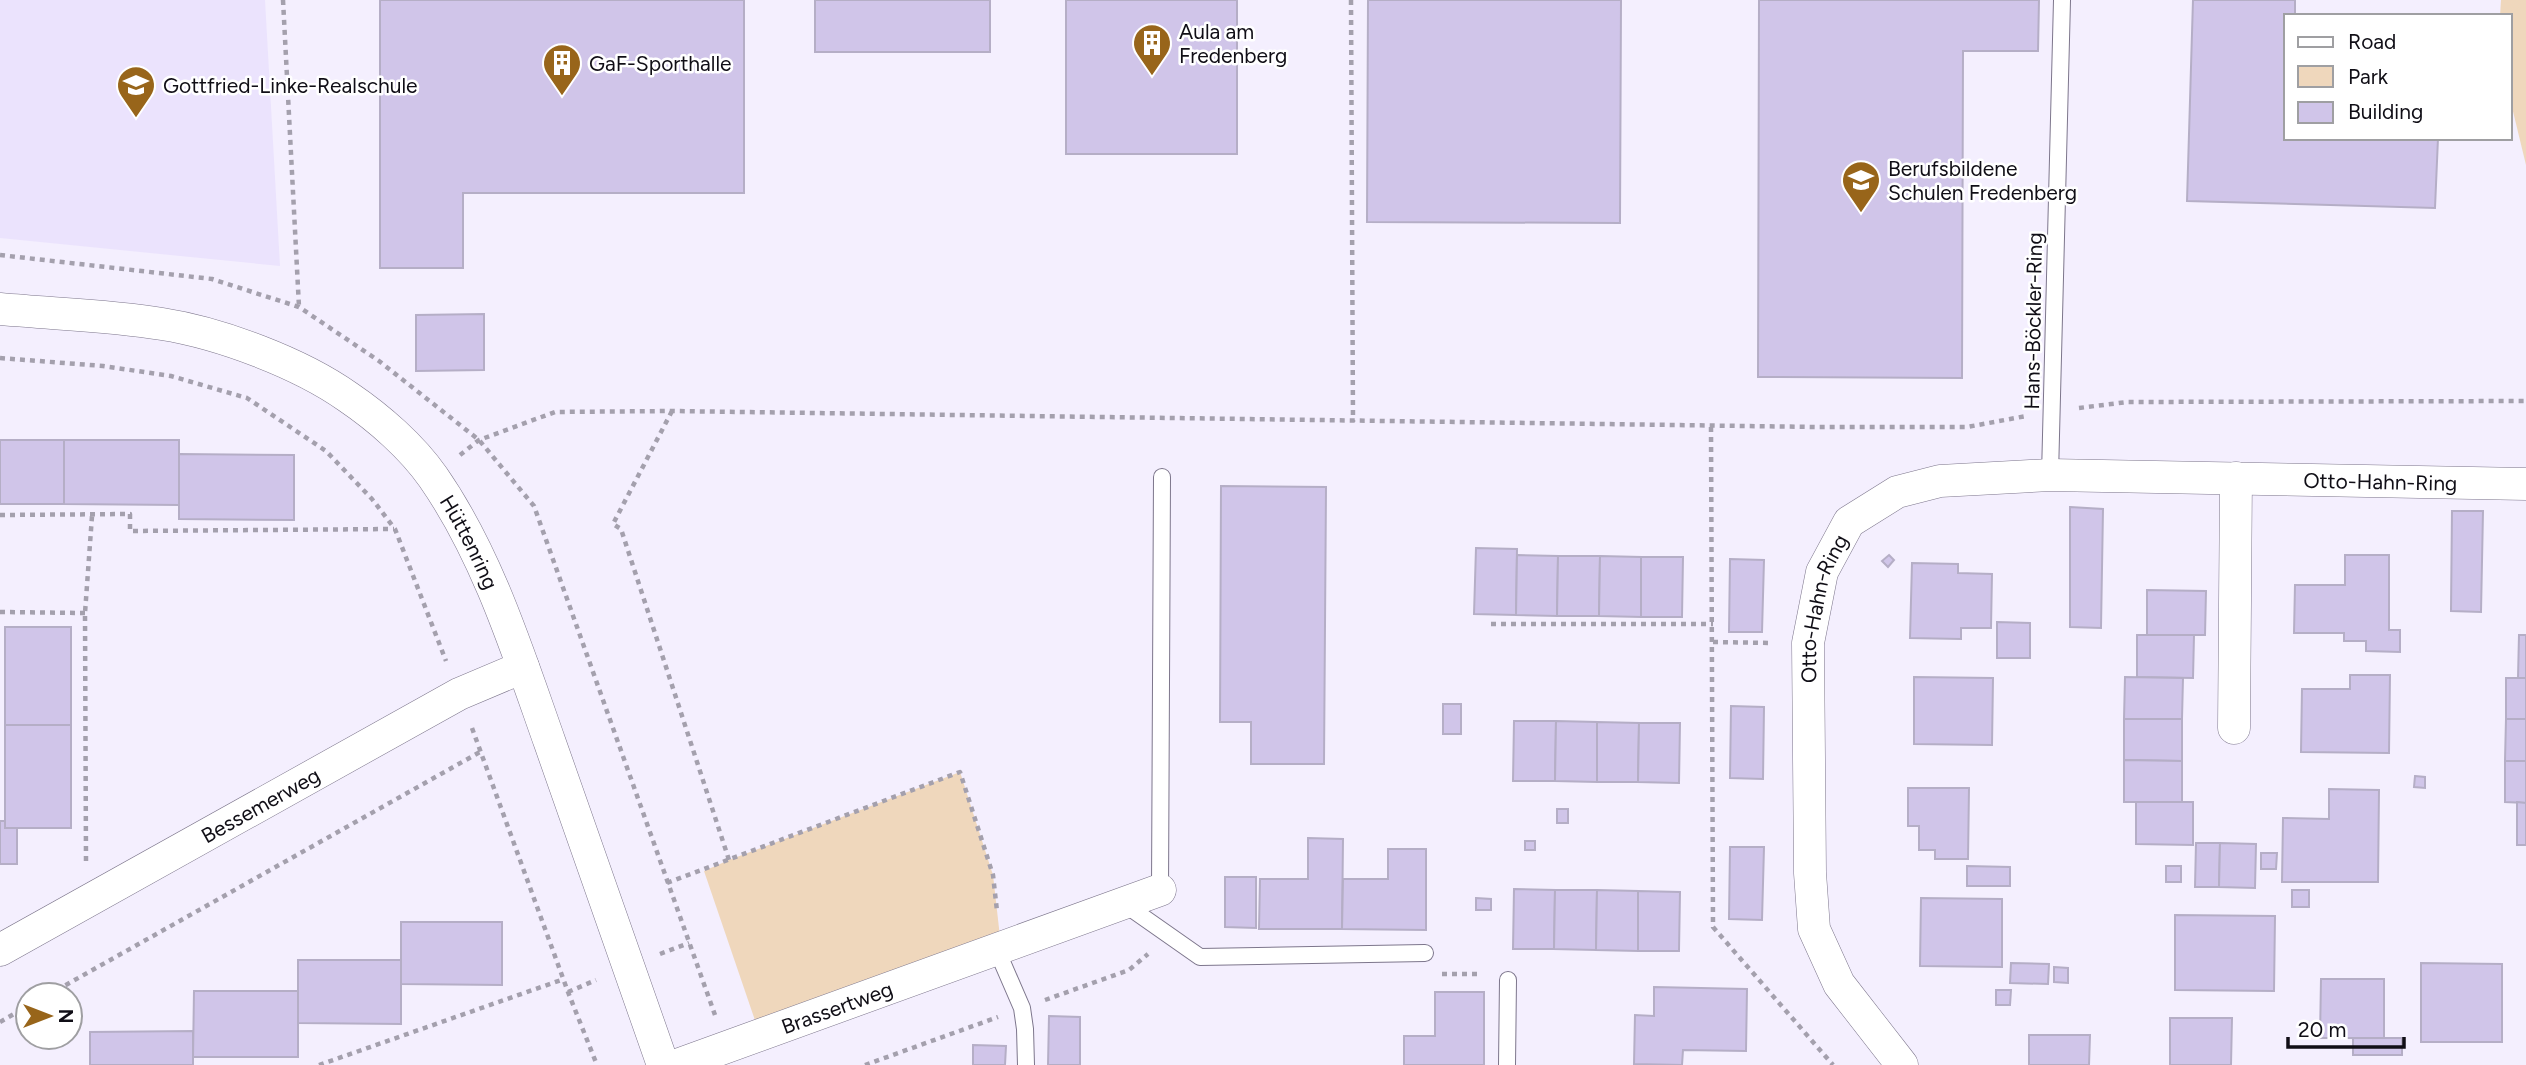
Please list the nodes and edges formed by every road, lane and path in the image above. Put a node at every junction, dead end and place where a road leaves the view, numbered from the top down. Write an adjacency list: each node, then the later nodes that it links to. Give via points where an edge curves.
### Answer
1 (283, 0): 4 (path)
2 (1351, 0): 10 (path)
3 (2062, 0): 9 (lane, Hans-Böckler-Ring)
4 (299, 307)
5 (0, 309): 13 (street, Hüttenring, via 162,324 225,340 286,363 347,396 394,434)
6 (0, 358): 19 (path, via 170,376 247,398 326,451)
7 (2526, 401): 9 (path, via 2127,402)
8 (672, 411): 10 (path); 13 (path, via 555,412 479,440); 30 (path, via 613,524 621,529)
9 (2051, 411): 11 (path, via 1967,427); 12 (lane, Hans-Böckler-Ring)
10 (1353, 422): 11 (path)
11 (1711, 427): 23 (path)
12 (2050, 475): 15 (street, Otto-Hahn-Ring); 25 (street, Otto-Hahn-Ring, via 1940,481 1897,492 1849,522 1822,572)
13 (432, 476): 26 (street, Hüttenring, via 491,585)
14 (1162, 477): 32 (lane)
15 (2236, 478): 16 (street, Otto-Hahn-Ring); 28 (street)
16 (2526, 484)
17 (0, 515): 18 (path)
18 (92, 516): 19 (path, via 130,514 130,531); 21 (path)
19 (395, 530): 27 (path)
20 (0, 612): 21 (path)
21 (85, 613): 33 (path)
22 (1491, 624): 23 (path)
23 (1713, 624): 24 (path)
24 (1713, 642): 25 (path); 47 (path, via 1713,927)
25 (1808, 643): 48 (street, Otto-Hahn-Ring, via 1814,929 1839,984)
26 (523, 667): 27 (street, Bessemerweg); 43 (street, Hüttenring)
27 (459, 694): 29 (path); 33 (street, Bessemerweg)
28 (2234, 728)
29 (480, 752): 38 (path); 40 (path)
30 (729, 860): 31 (path); 35 (path, via 960,772 993,875)
31 (667, 883)
32 (1160, 890): 34 (street, Brassertweg)
33 (87, 902): 36 (street, Bessemerweg)
34 (1123, 903): 35 (street, Brassertweg); 37 (lane, via 1199,957)
35 (998, 947): 44 (street, Brassertweg); 45 (lane, via 1022,1008)
36 (0, 950)
37 (1425, 953): 39 (path, via 1425,975 1508,974)
38 (564, 979): 41 (path); 42 (path)
39 (1507, 980): 46 (lane)
40 (73, 981)
41 (319, 1065)
42 (597, 1065)
43 (663, 1065)
44 (677, 1065)
45 (1026, 1065)
46 (1507, 1065)
47 (1833, 1065)
48 (1902, 1065)

